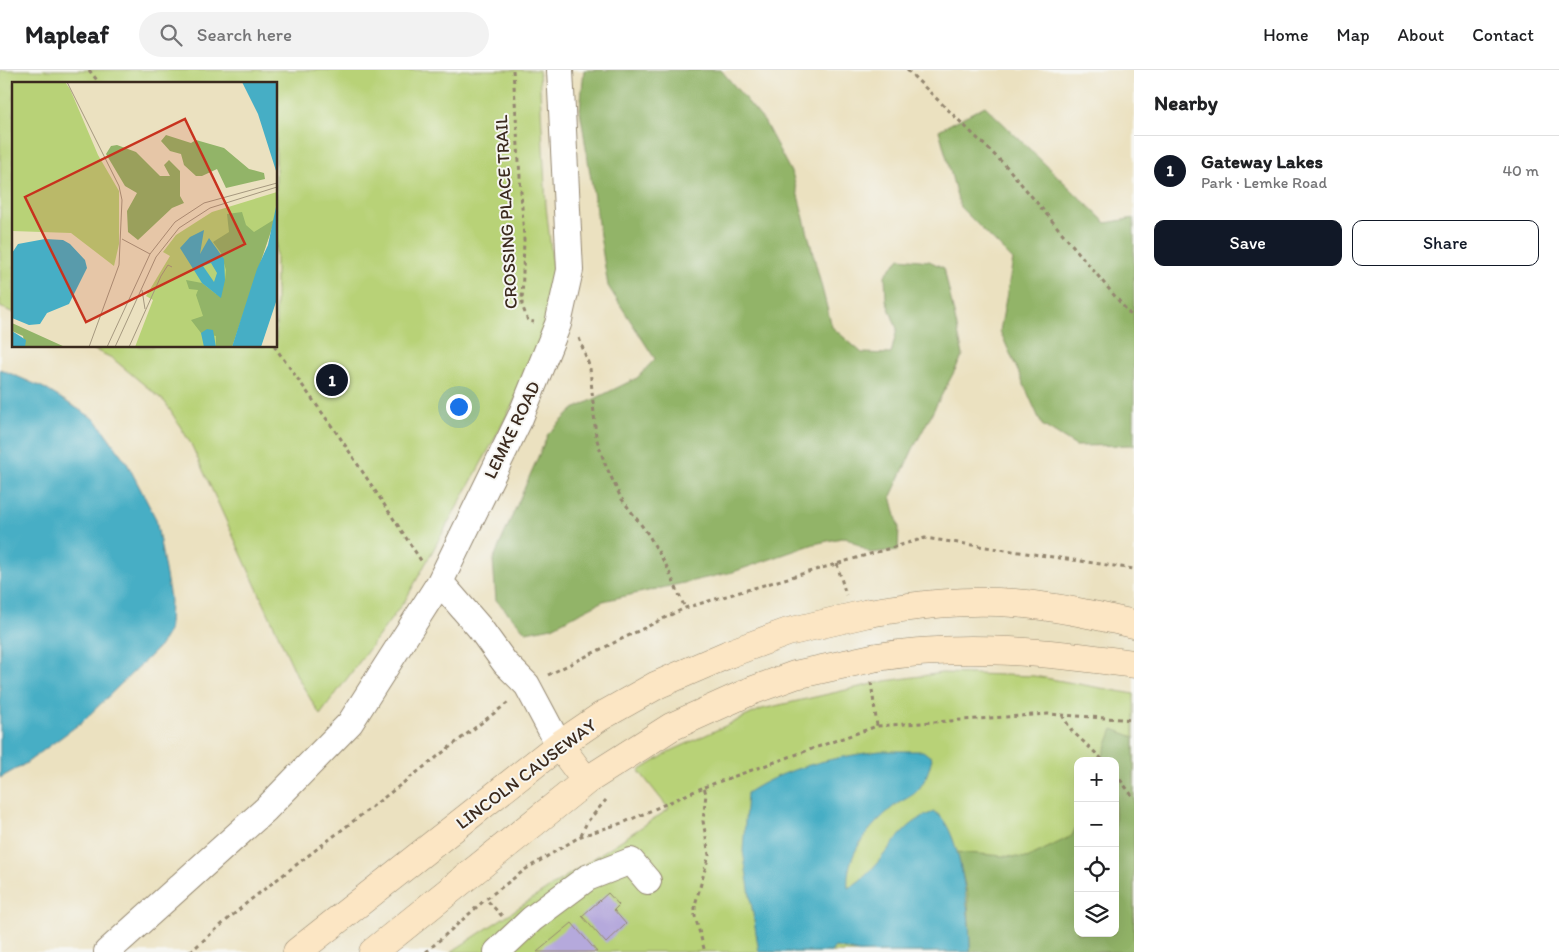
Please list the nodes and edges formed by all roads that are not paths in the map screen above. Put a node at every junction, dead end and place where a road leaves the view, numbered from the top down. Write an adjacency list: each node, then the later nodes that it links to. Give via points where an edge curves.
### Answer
1 (560, 70): 2 (street, LEMKE ROAD, via 570,270 558,324 520,418)
2 (440, 582): 5 (street, via 527,686); 9 (street, via 350,722 266,809)
3 (1134, 624): 5 (main road, LINCOLN CAUSEWAY, bridge, via 1077,611 1013,603 953,602 869,613 788,632 731,652 657,685)
4 (1134, 664): 6 (main road, bridge, via 1030,651 967,648 918,650 877,657 795,675 751,691 671,728)
5 (559, 745): 6 (main road); 10 (main road, LINCOLN CAUSEWAY)
6 (586, 781): 8 (main road)
7 (648, 881): 13 (street, via 631,861 587,878 532,918)
8 (418, 915): 11 (main road); 12 (street)
9 (107, 952)
10 (297, 952)
11 (373, 952)
12 (395, 952)
13 (497, 952)

